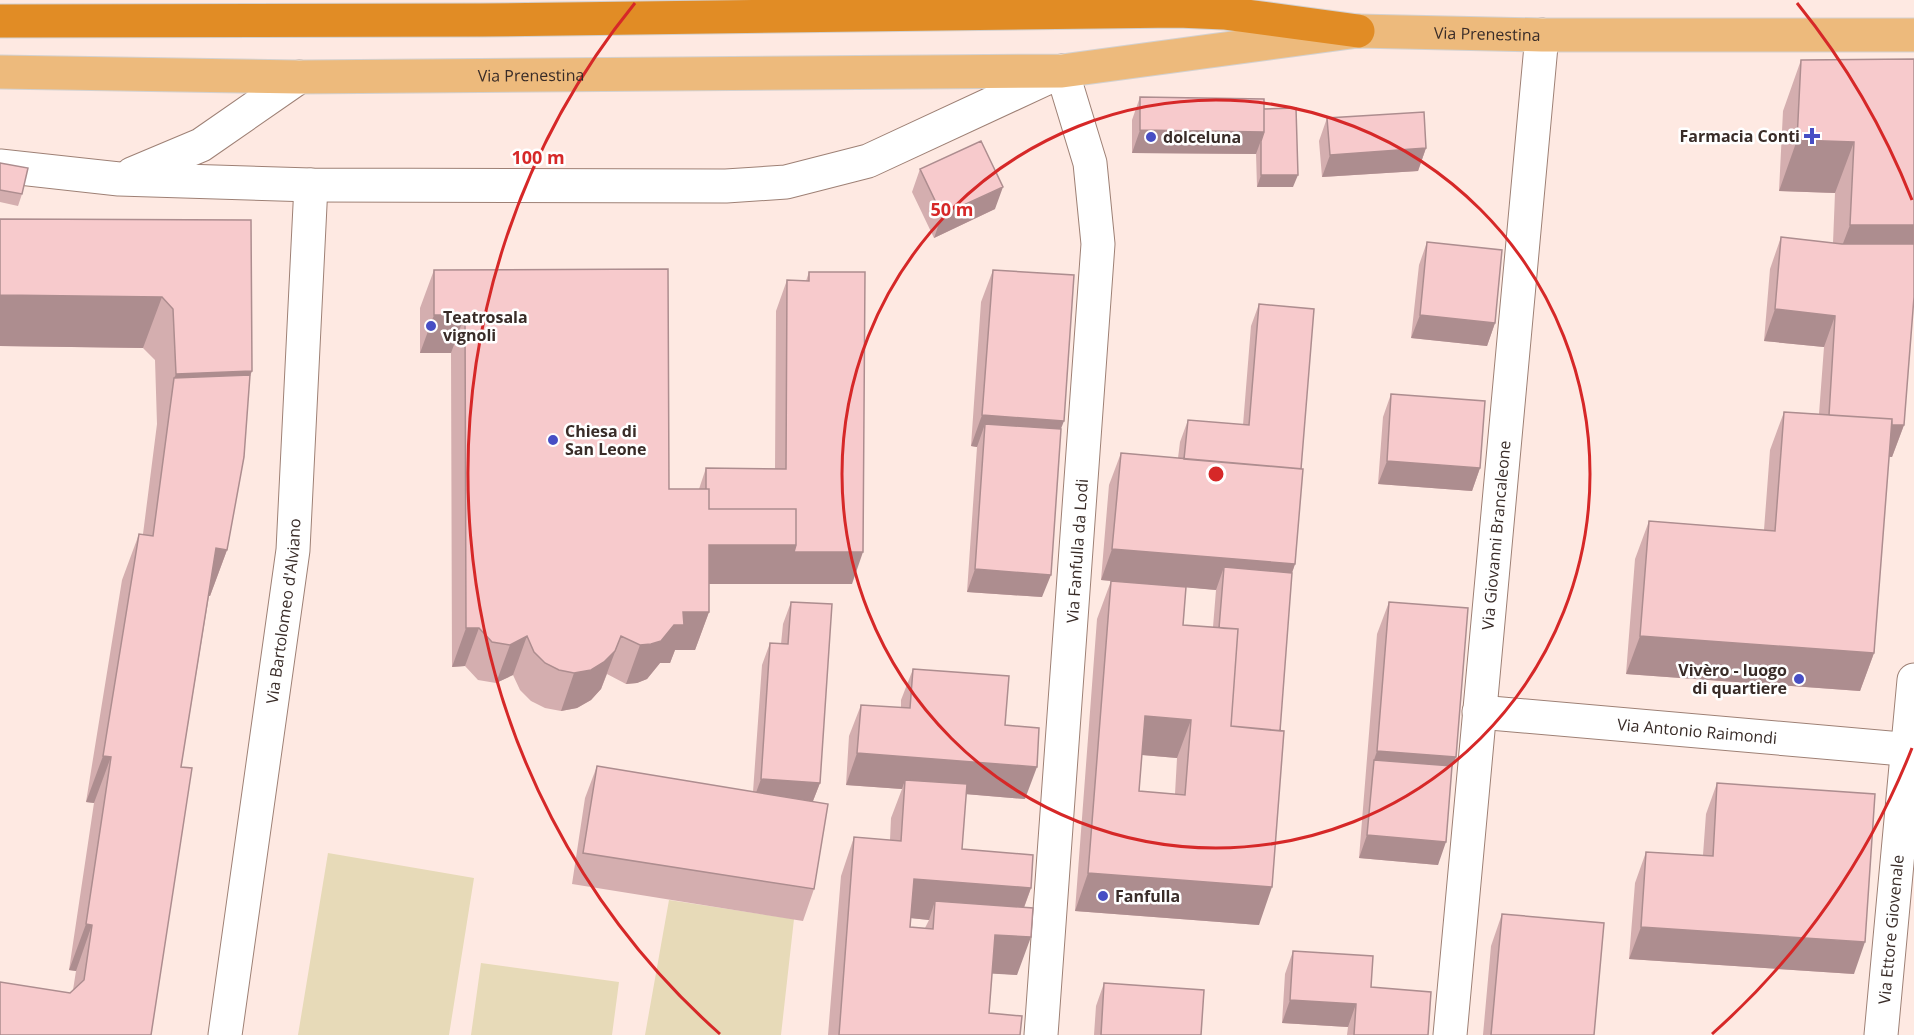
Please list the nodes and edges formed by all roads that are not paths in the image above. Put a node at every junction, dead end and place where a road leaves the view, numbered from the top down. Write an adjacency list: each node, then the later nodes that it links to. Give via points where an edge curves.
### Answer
1 (0, 21): 2 (highway, via 1155,12 1224,13)
2 (1358, 31): 3 (main road, Via Prenestina); 5 (main road, Via Prenestina)
3 (1542, 35): 4 (main road, Via Prenestina); 12 (street, Via Giovanni Brancaleone)
4 (1914, 35)
5 (1062, 71): 7 (main road, Via Prenestina); 10 (street, Via Prenestina, via 868,161 786,182 726,186); 15 (street, Via Fanfulla da Lodi, via 1090,163 1098,244)
6 (0, 72): 7 (main road, Via Prenestina)
7 (299, 77): 9 (street, via 201,145)
8 (0, 166): 9 (street, Via Prenestina)
9 (119, 179): 10 (street, Via Prenestina)
10 (311, 185): 14 (street, Via Bartolomeo d'Alviano, via 293,550)
11 (1914, 680): 13 (street, Via Ettore Giovenale)
12 (1479, 712): 13 (street, Via Antonio Raimondi); 16 (street, Via Giovanni Brancaleone)
13 (1911, 750): 17 (street, Via Ettore Giovenale)
14 (225, 1035)
15 (1041, 1035)
16 (1450, 1035)
17 (1881, 1035)

